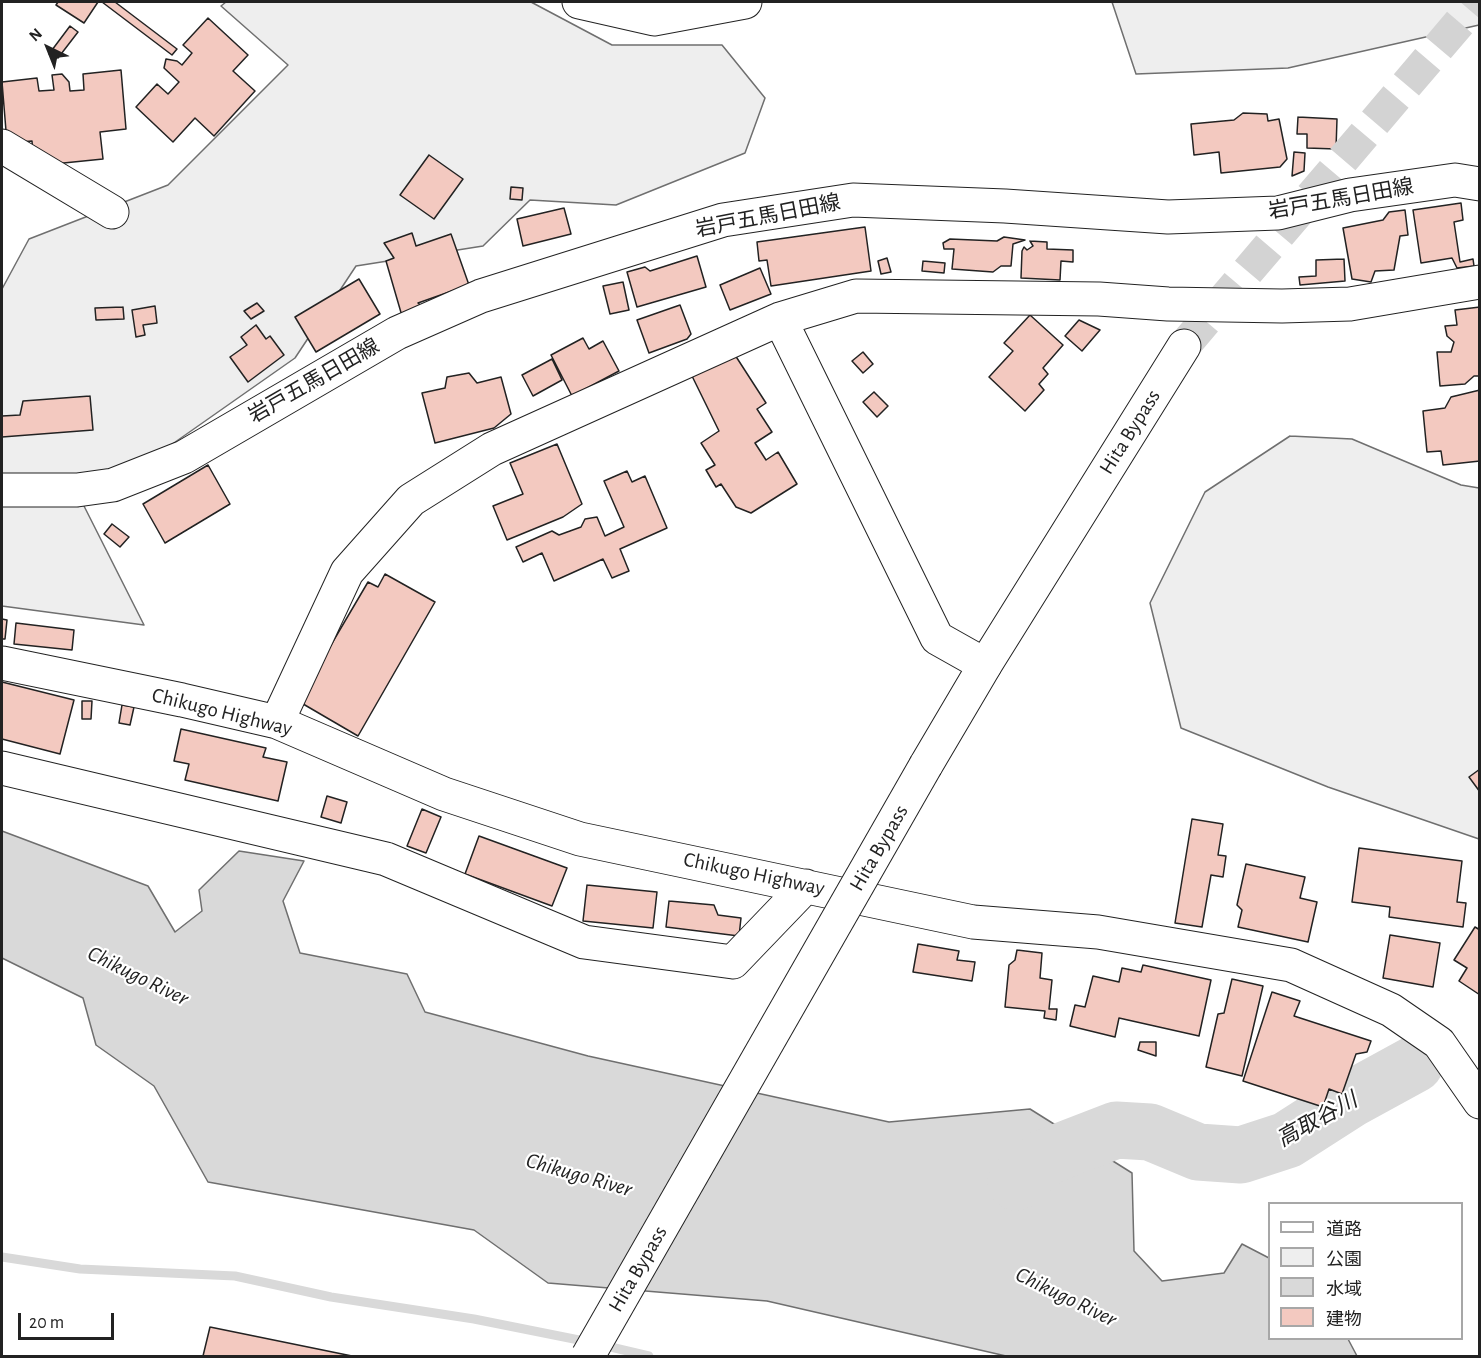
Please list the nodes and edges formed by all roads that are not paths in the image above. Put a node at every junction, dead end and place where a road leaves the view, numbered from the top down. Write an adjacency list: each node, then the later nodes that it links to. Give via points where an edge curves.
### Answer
1 (579, 2): 3 (main road, via 654,20)
2 (745, 2): 3 (main road)
3 (693, 7)
4 (2, 146): 6 (main road)
5 (1479, 184): 10 (main road, 岩戸五馬日田線, via 1455,180 1350,195 1278,213 1168,217 853,200 723,220 481,296 397,333 184,457 113,485 78,490)
6 (112, 212)
7 (1479, 282): 8 (main road, via 1350,304 1282,306 856,296)
8 (780, 320): 12 (main road, via 937,638); 13 (main road, via 492,449 411,500 347,572)
9 (1184, 346): 12 (main road, Hita Bypass)
10 (2, 490)
11 (2, 663): 13 (main road, Chikugo Highway)
12 (985, 665): 17 (main road, Hita Bypass, bridge)
13 (277, 722): 15 (main road, Chikugo Highway, via 444,794 580,839)
14 (2, 768): 15 (main road, via 386,859 584,942 733,962)
15 (806, 886): 16 (main road, Chikugo Highway, via 973,922 1098,932 1291,965 1391,1010 1439,1043)
16 (1479, 1102)
17 (588, 1356)

